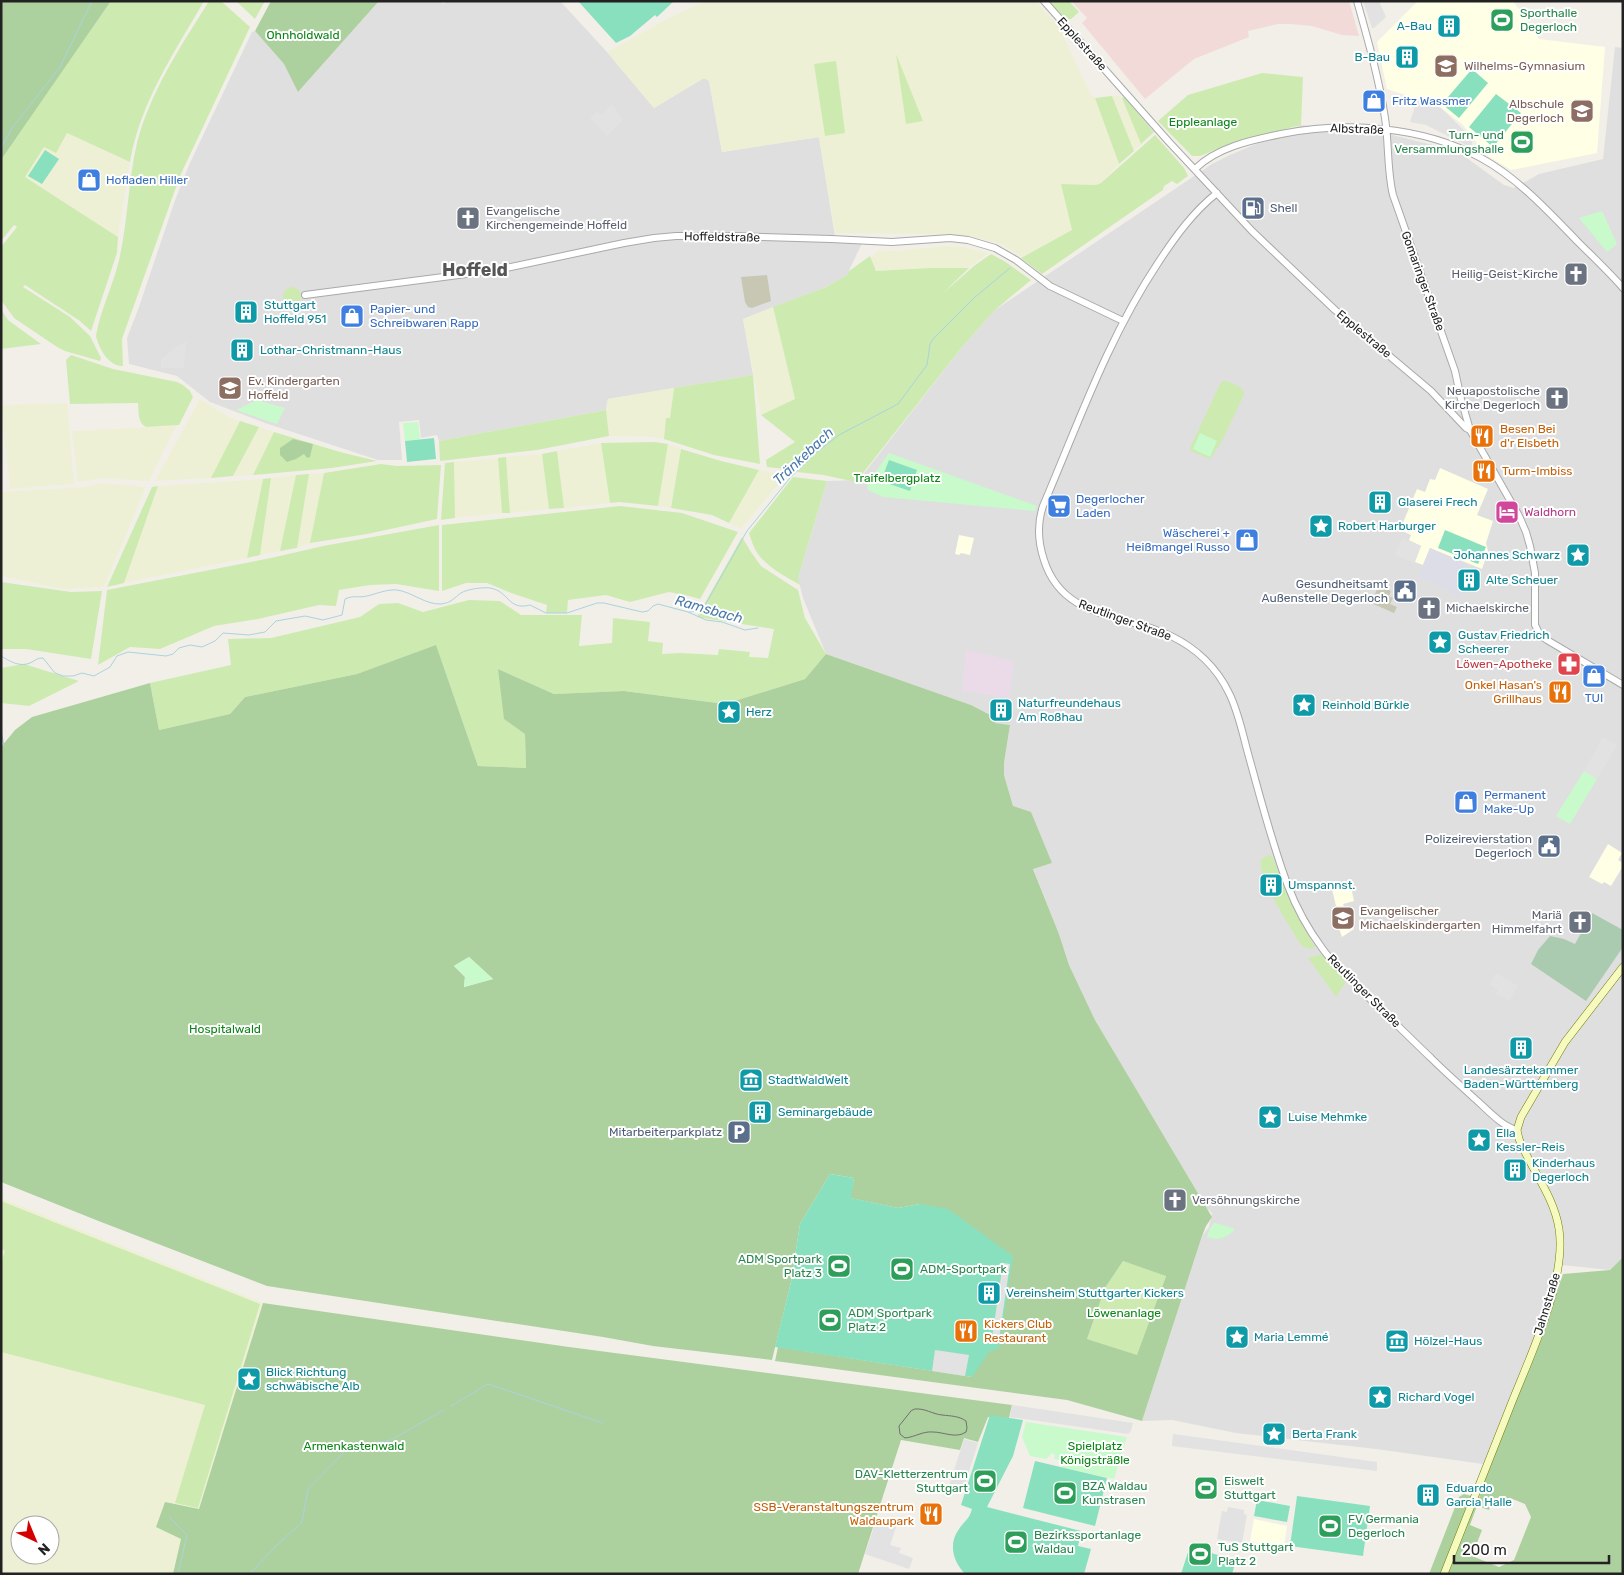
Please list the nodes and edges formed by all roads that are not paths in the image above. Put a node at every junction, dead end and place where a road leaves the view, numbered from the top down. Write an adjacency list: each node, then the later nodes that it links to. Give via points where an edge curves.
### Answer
1 (1044, 1): 4 (street, Epplestraße)
2 (1357, 1): 3 (street, Gomaringer Straße, via 1379,85)
3 (1386, 130): 4 (street, Albstraße, via 1305,129 1229,148); 6 (street, Albstraße, via 1433,139 1468,152 1493,166 1534,200); 9 (street, Gomaringer Straße, via 1393,196 1456,371)
4 (1195, 169): 5 (street, Epplestraße)
5 (1217, 193): 8 (street, Reutlinger Straße, via 1183,228 1146,280); 9 (street, Epplestraße, via 1335,310 1409,372)
6 (1623, 288)
7 (305, 295): 8 (street, Hoffeldstraße, via 490,271 661,237 831,238 892,242 950,238 995,248 1050,286)
8 (1123, 321): 12 (street, Reutlinger Straße, via 1043,506 1038,525 1047,568 1071,600 1096,612 1172,636 1197,652 1216,672 1236,710 1288,886 1312,933 1334,963 1437,1064 1494,1116)
9 (1470, 430): 10 (street, Epplestraße, via 1519,516 1529,540 1535,573 1536,630)
10 (1623, 685)
11 (1623, 967): 12 (main road, via 1565,1042 1527,1107)
12 (1518, 1130): 13 (main road, Jahnstraße, via 1522,1147 1556,1216 1560,1242 1556,1280 1545,1317)
13 (1444, 1574)

